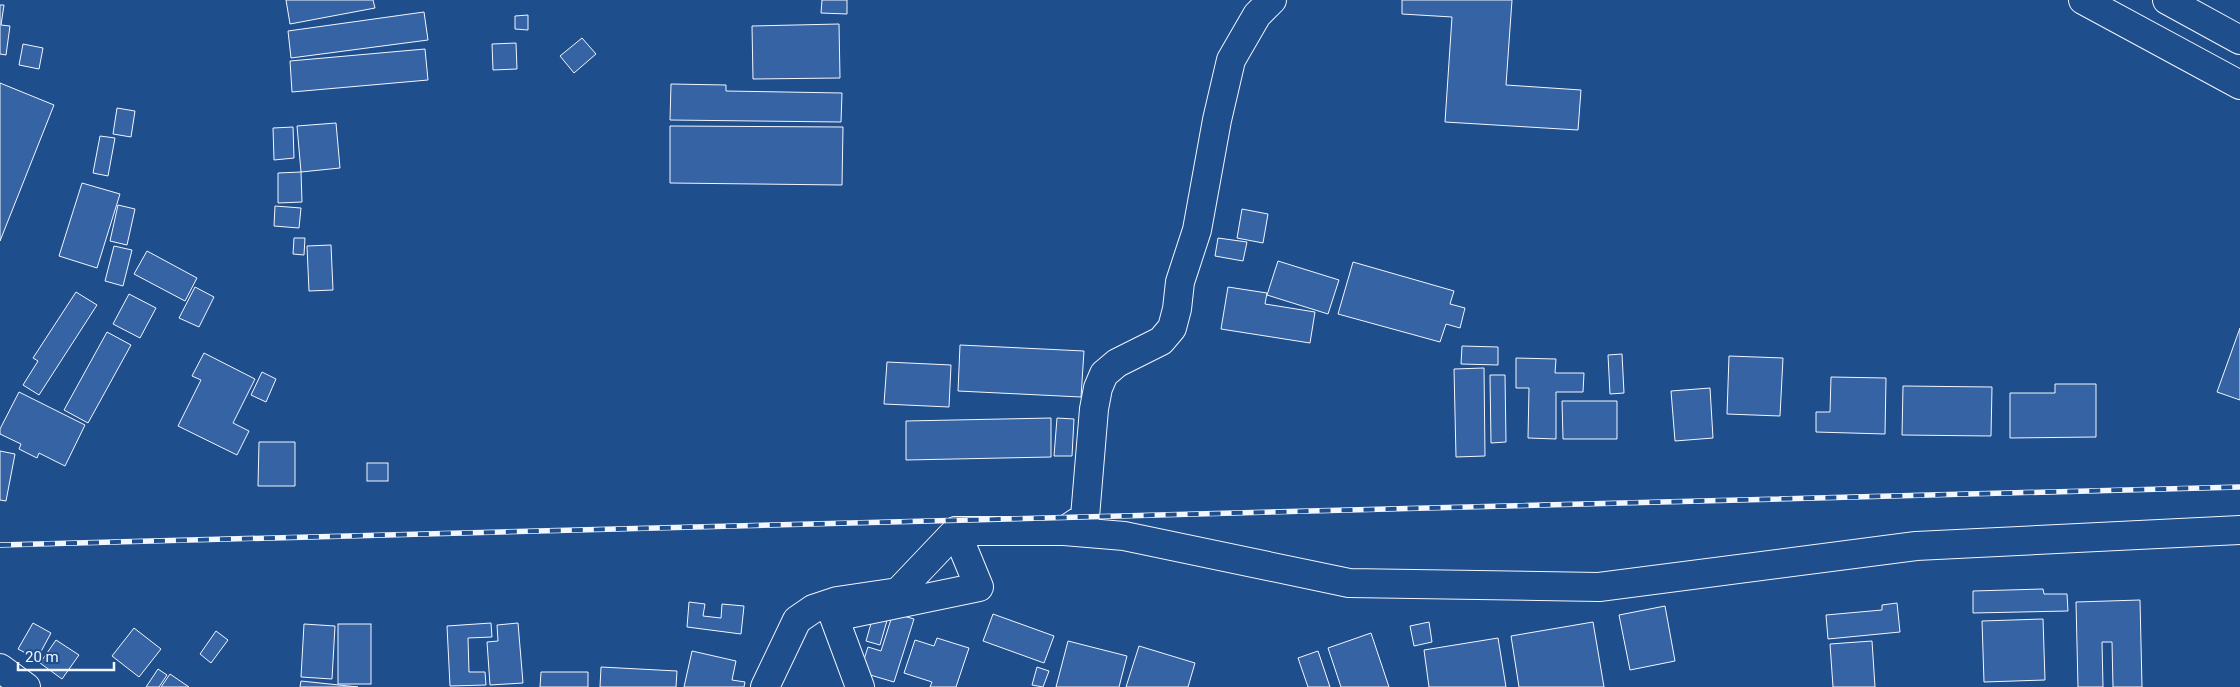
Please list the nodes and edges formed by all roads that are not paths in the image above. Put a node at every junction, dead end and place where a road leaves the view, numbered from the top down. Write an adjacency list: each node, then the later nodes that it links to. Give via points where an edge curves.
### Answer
1 (1272, 0): 8 (main road, via 1257,16 1231,60 1197,230 1180,282 1172,328 1161,341 1104,374 1094,409 1085,517)
2 (2083, 0): 5 (main road)
3 (2167, 0): 4 (main road)
4 (2240, 40)
5 (2240, 84)
6 (2240, 530): 8 (main road, via 1916,546 1599,587 1349,583 1124,536)
7 (956, 531): 8 (main road); 11 (main road, via 898,592 837,601 813,609 797,620); 12 (main road, via 979,586 834,617)
8 (1064, 531)
9 (0, 668): 10 (main road)
10 (26, 687)
11 (765, 687)
12 (860, 687)

